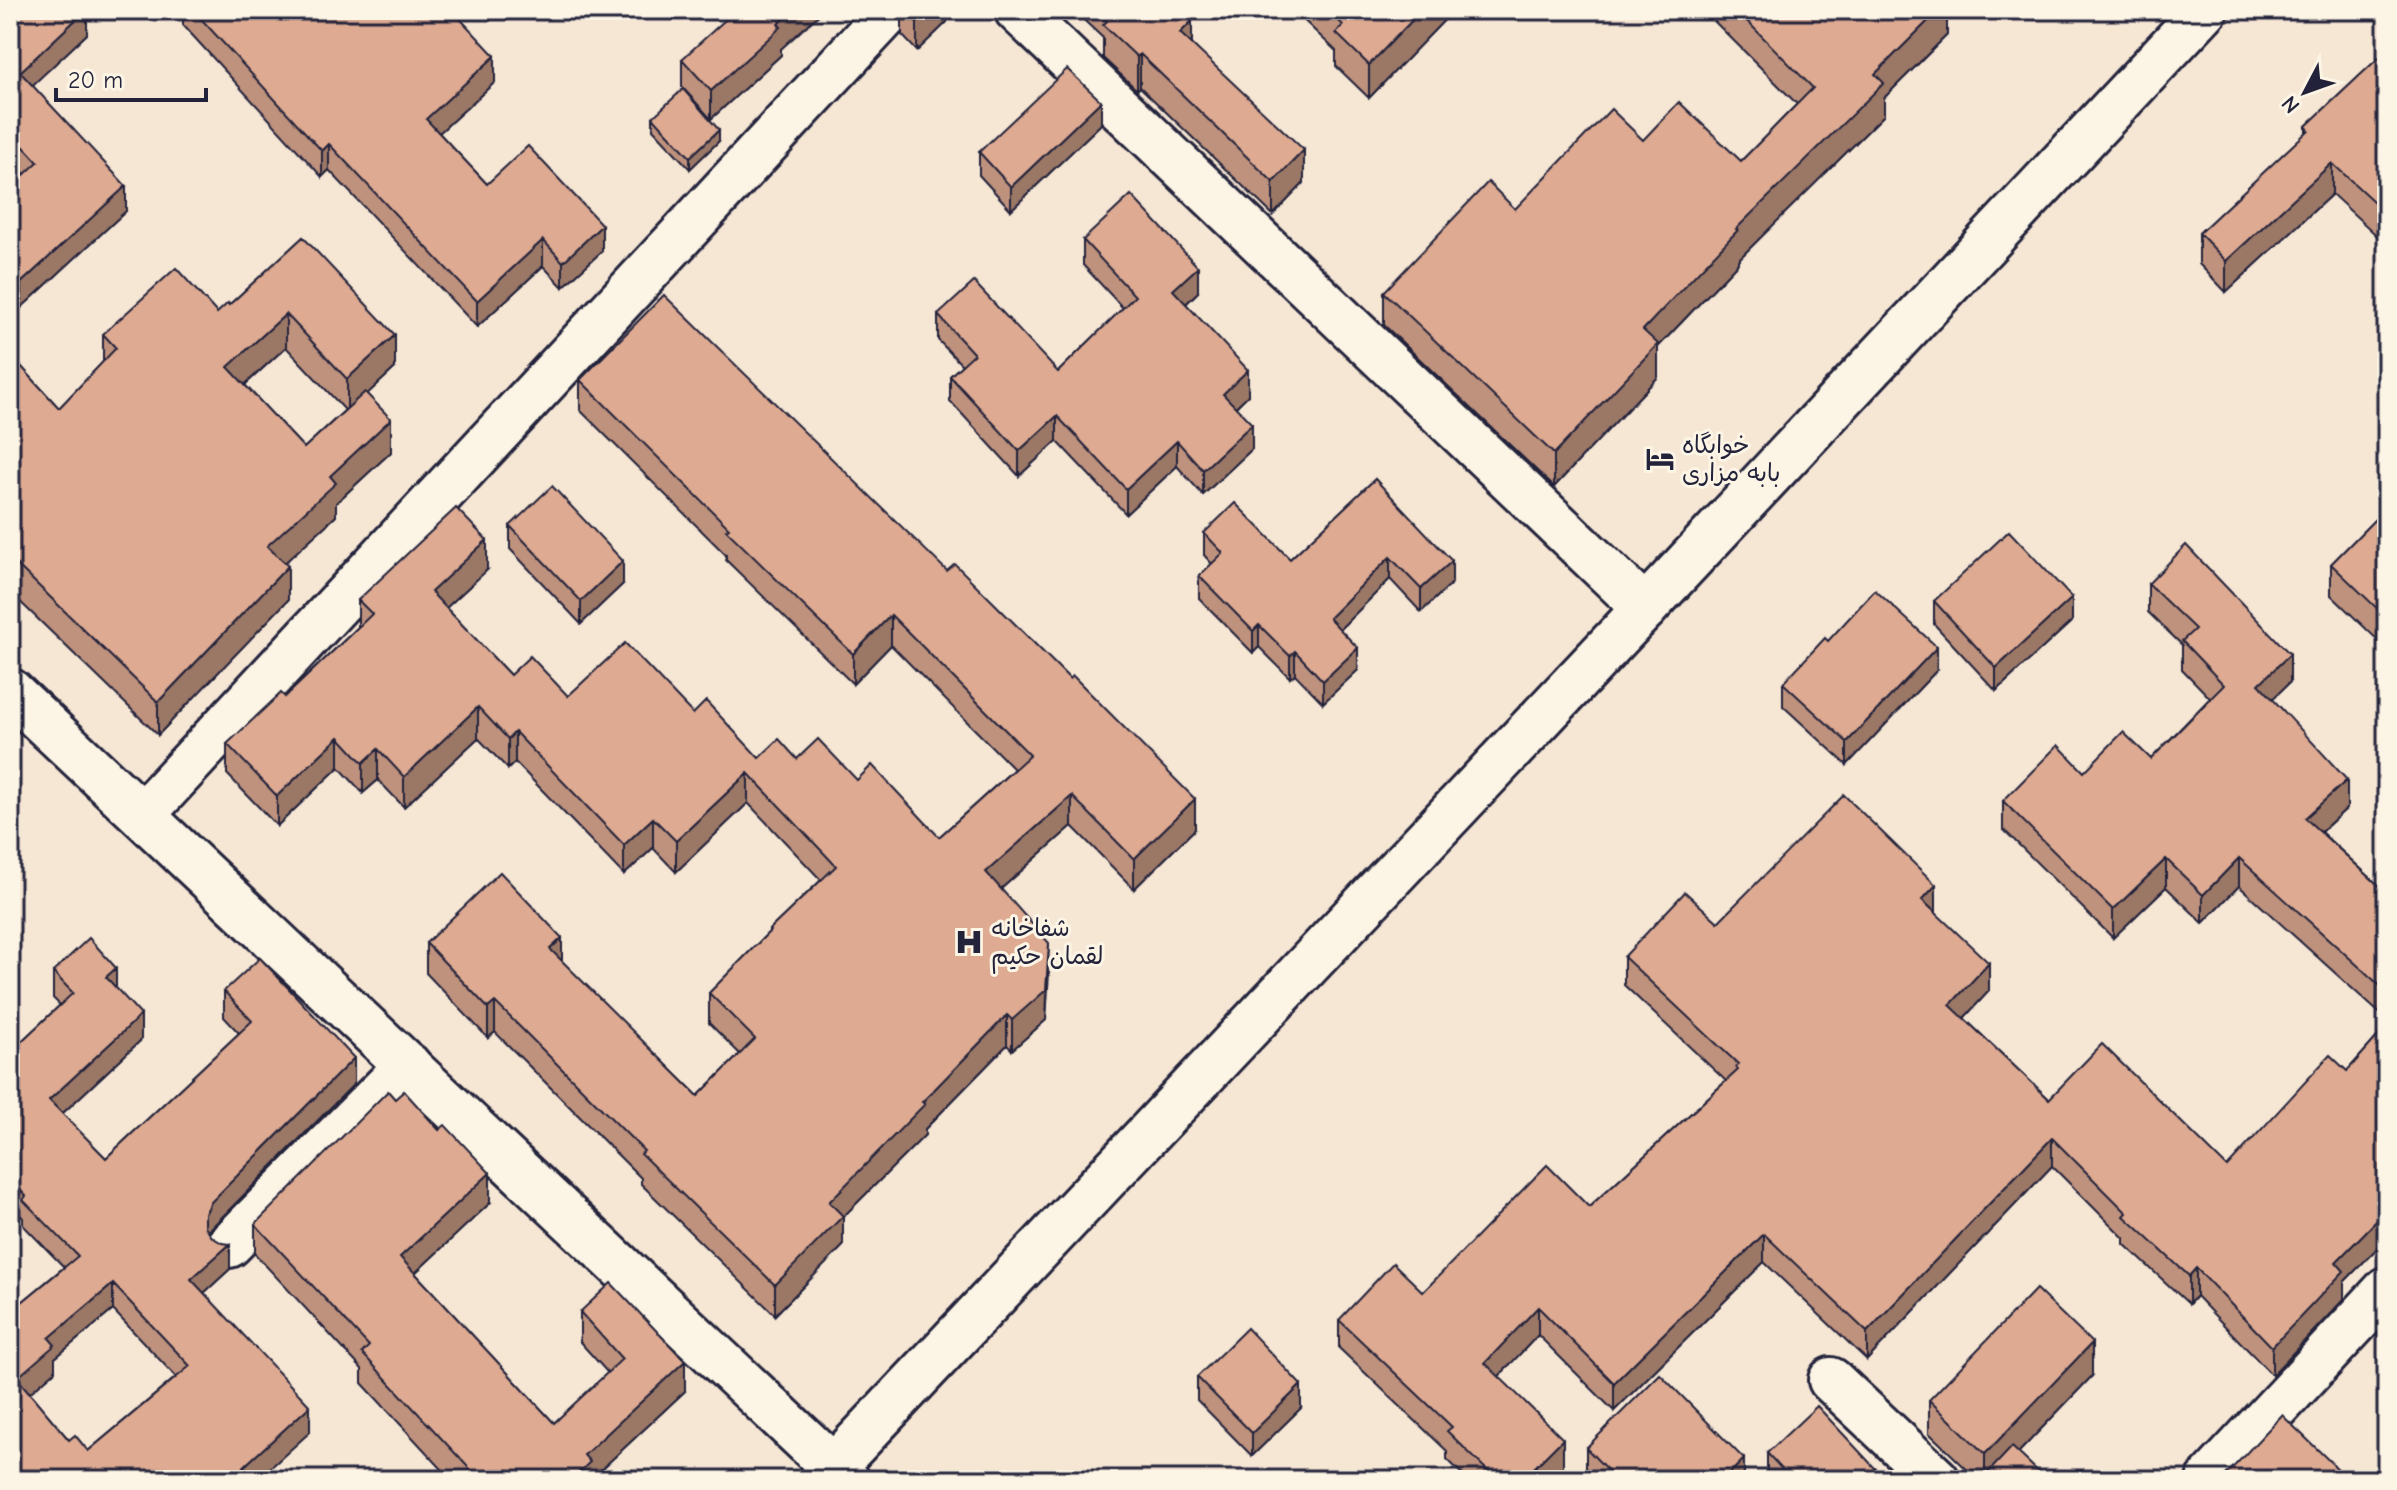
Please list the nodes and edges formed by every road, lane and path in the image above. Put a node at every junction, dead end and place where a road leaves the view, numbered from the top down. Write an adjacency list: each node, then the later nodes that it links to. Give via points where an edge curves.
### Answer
1 (891, 10): 6 (street)
2 (1017, 10): 4 (street)
3 (2205, 10): 4 (street)
4 (1645, 608): 11 (street)
5 (10, 691): 6 (street)
6 (142, 815): 7 (street)
7 (408, 1065): 8 (street); 11 (street)
8 (229, 1245)
9 (2387, 1289): 13 (street)
10 (1831, 1380): 12 (street)
11 (834, 1476)
12 (1937, 1480)
13 (2209, 1480)

